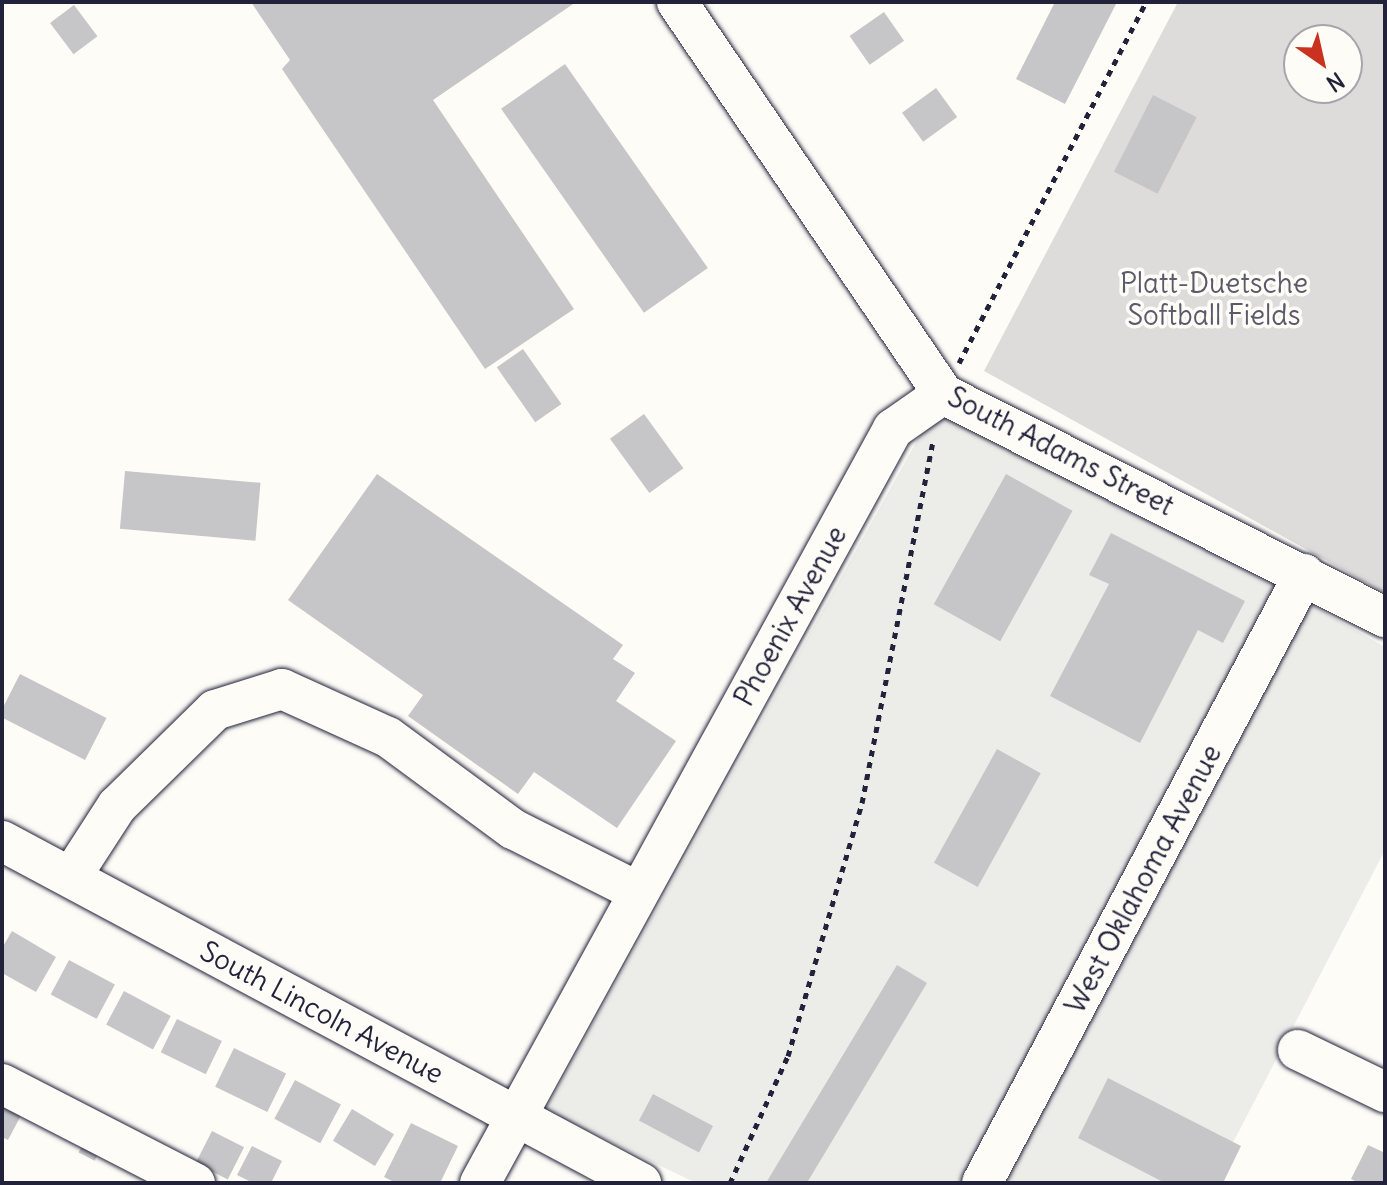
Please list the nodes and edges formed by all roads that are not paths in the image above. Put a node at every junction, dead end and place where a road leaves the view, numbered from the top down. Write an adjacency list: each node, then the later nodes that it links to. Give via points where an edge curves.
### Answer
1 (677, 2): 2 (street, South Adams Street)
2 (943, 394): 3 (street, South Adams Street); 7 (street, Phoenix Avenue, via 893,429)
3 (1304, 574): 4 (street, South Adams Street); 15 (street, West Oklahoma Avenue)
4 (1385, 617)
5 (2, 841): 6 (street, South Lincoln Avenue)
6 (71, 877): 7 (street, via 117,806 215,710 282,689 388,737 513,829); 11 (street, South Lincoln Avenue)
7 (638, 892): 11 (street, Phoenix Avenue)
8 (1298, 1050): 10 (street)
9 (2, 1084): 13 (street)
10 (1385, 1092)
11 (515, 1117): 12 (street, Phoenix Avenue); 14 (street, South Lincoln Avenue)
12 (488, 1169)
13 (195, 1183)
14 (641, 1183)
15 (982, 1183)

